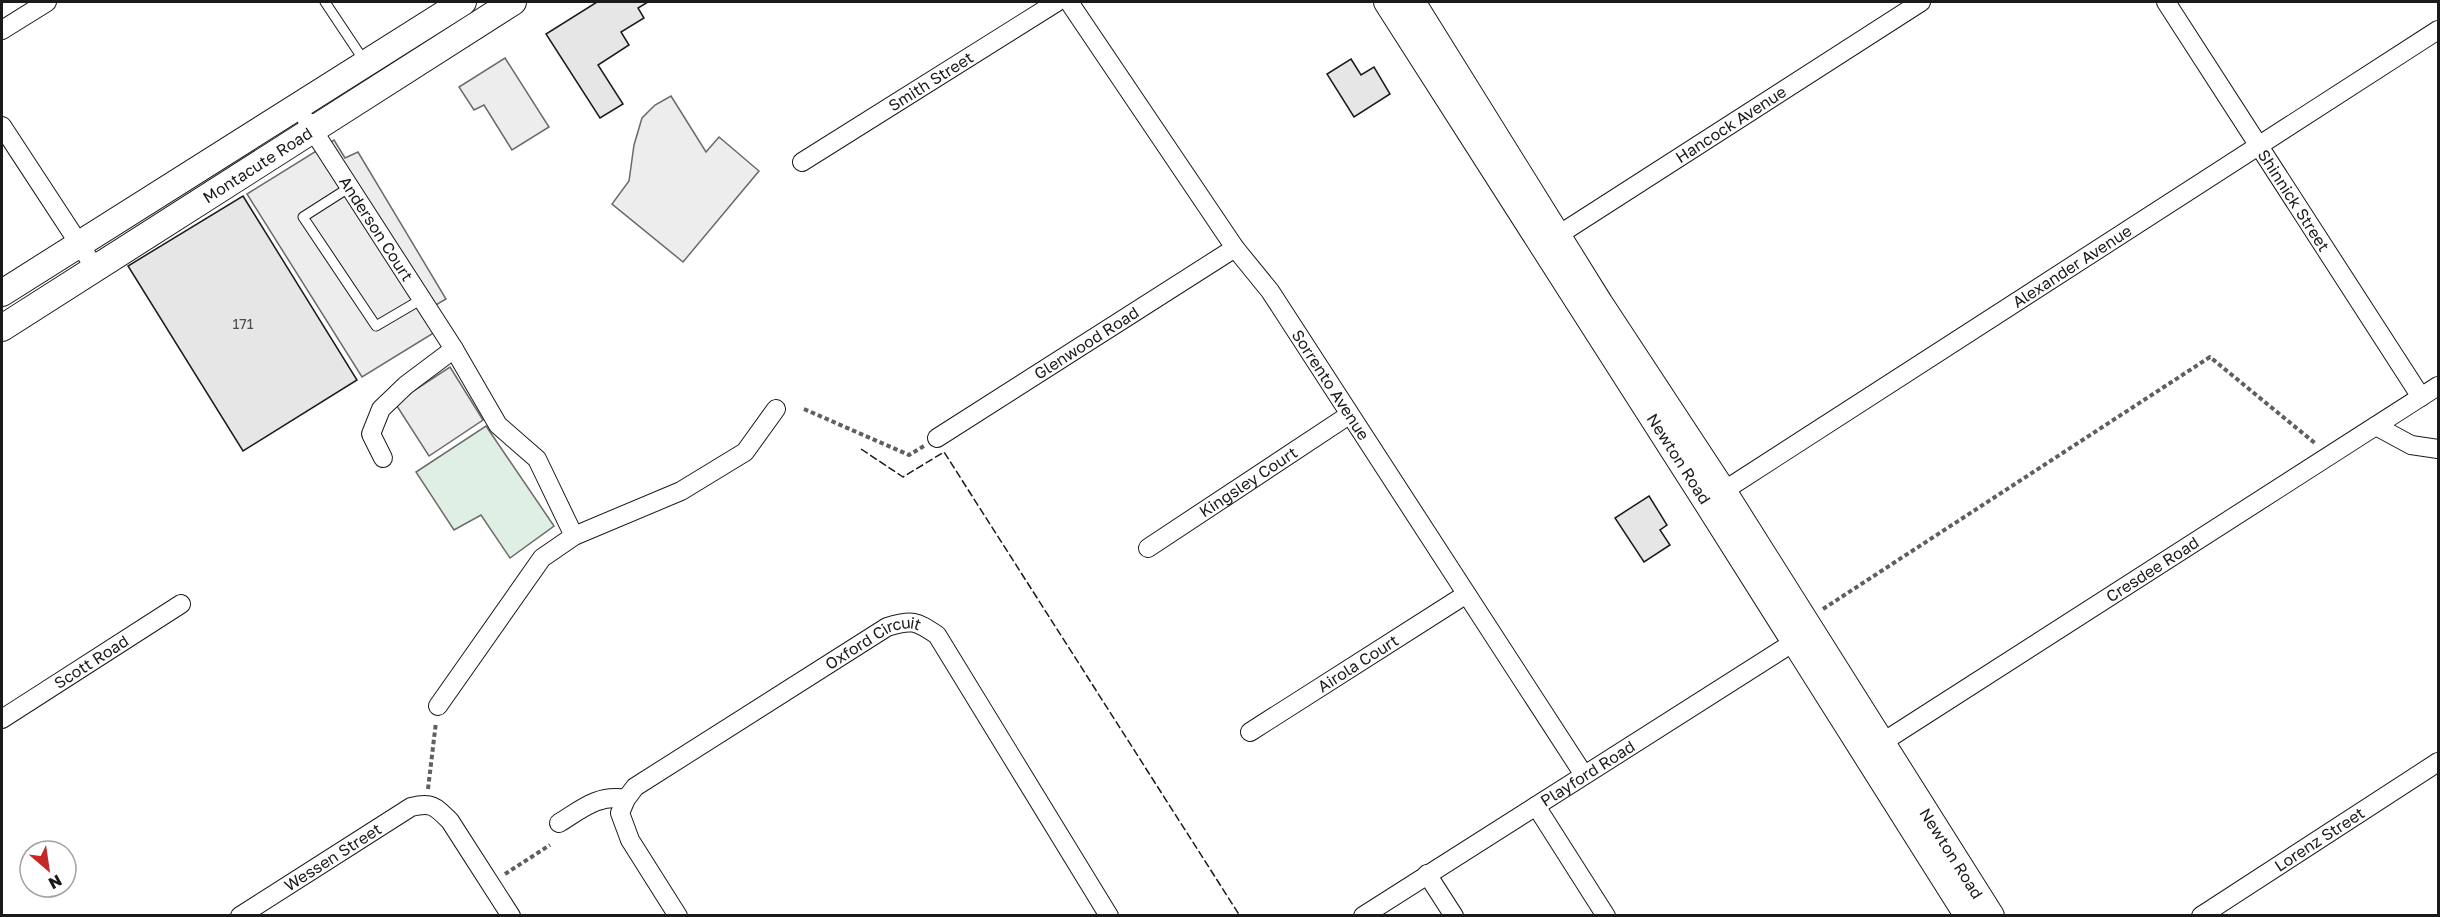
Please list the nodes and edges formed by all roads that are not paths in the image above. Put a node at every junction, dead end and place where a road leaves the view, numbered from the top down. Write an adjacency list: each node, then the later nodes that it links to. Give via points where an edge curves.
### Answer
1 (47, 2): 11 (street)
2 (325, 2): 13 (lane)
3 (464, 2): 13 (main road, Montacute Road)
4 (513, 2): 16 (main road, Montacute Road)
5 (1057, 2): 18 (street, Smith Street)
6 (1069, 2): 22 (street, Sorrento Avenue)
7 (1387, 2): 20 (main road, Newton Road)
8 (1412, 2): 20 (main road, Newton Road)
9 (1921, 2): 20 (street, Hancock Avenue)
10 (2166, 2): 17 (street, Shinnick Street)
11 (2, 30)
12 (2439, 30): 17 (street, Alexander Avenue)
13 (366, 63): 14 (main road, Montacute Road)
14 (298, 107): 16 (street, Anderson Court); 21 (main road, Montacute Road)
15 (2, 126): 21 (street)
16 (313, 128): 19 (street, Anderson Court); 23 (main road, Montacute Road)
17 (2259, 146): 29 (street, Shinnick Street); 36 (street, Alexander Avenue)
18 (802, 162)
19 (350, 187): 25 (street, Anderson Court); 25 (lane, via 303,217 376,326)
20 (1550, 240): 36 (main road, Newton Road)
21 (79, 243): 23 (street); 24 (main road, Montacute Road)
22 (1235, 248): 31 (street, Sorrento Avenue, via 1270,291); 33 (street, Glenwood Road)
23 (95, 268): 26 (main road, Montacute Road)
24 (2, 293)
25 (422, 299): 27 (street, Anderson Court)
26 (2, 328)
27 (454, 349): 35 (street, via 381,409 371,434); 37 (street, Anderson Court, via 498,425 537,459)
28 (2439, 386): 29 (street, Cresdee Road)
29 (2421, 398): 32 (street, Cresdee Road)
30 (776, 409): 37 (street, via 745,452 681,491)
31 (1349, 415): 38 (street, Kingsley Court); 39 (street, Sorrento Avenue)
32 (2376, 426): 34 (street, via 2411,445); 45 (street, Cresdee Road)
33 (937, 438)
34 (2439, 449)
35 (383, 458)
36 (1714, 496): 41 (main road, Newton Road)
37 (574, 536): 42 (street, via 542,558)
38 (1148, 548)
39 (1465, 595): 44 (street, Airola Court); 47 (street, Sorrento Avenue)
40 (181, 604): 43 (street, Scott Road)
41 (1803, 632): 45 (main road, Newton Road); 47 (street, Playford Road)
42 (438, 706)
43 (2, 719)
44 (1250, 732)
45 (1873, 748): 59 (main road, Newton Road); 60 (main road, Newton Road)
46 (2439, 762): 61 (street, Lorenz Street)
47 (1584, 775): 49 (street, Playford Road)
48 (626, 799): 50 (street, via 598,800); 54 (street, via 620,813 630,840); 55 (street, Oxford Circuit, via 635,787 887,627 907,621 938,635)
49 (1536, 806): 51 (street, Playford Road); 58 (street)
50 (559, 823)
51 (1427, 874): 56 (street, Playford Road); 57 (street)
52 (240, 915): 53 (street, Wessen Street, via 411,807 427,803 450,820)
53 (511, 915)
54 (678, 915)
55 (1109, 915)
56 (1363, 915)
57 (1454, 915)
58 (1606, 915)
59 (1968, 915)
60 (1991, 915)
61 (2201, 915)

